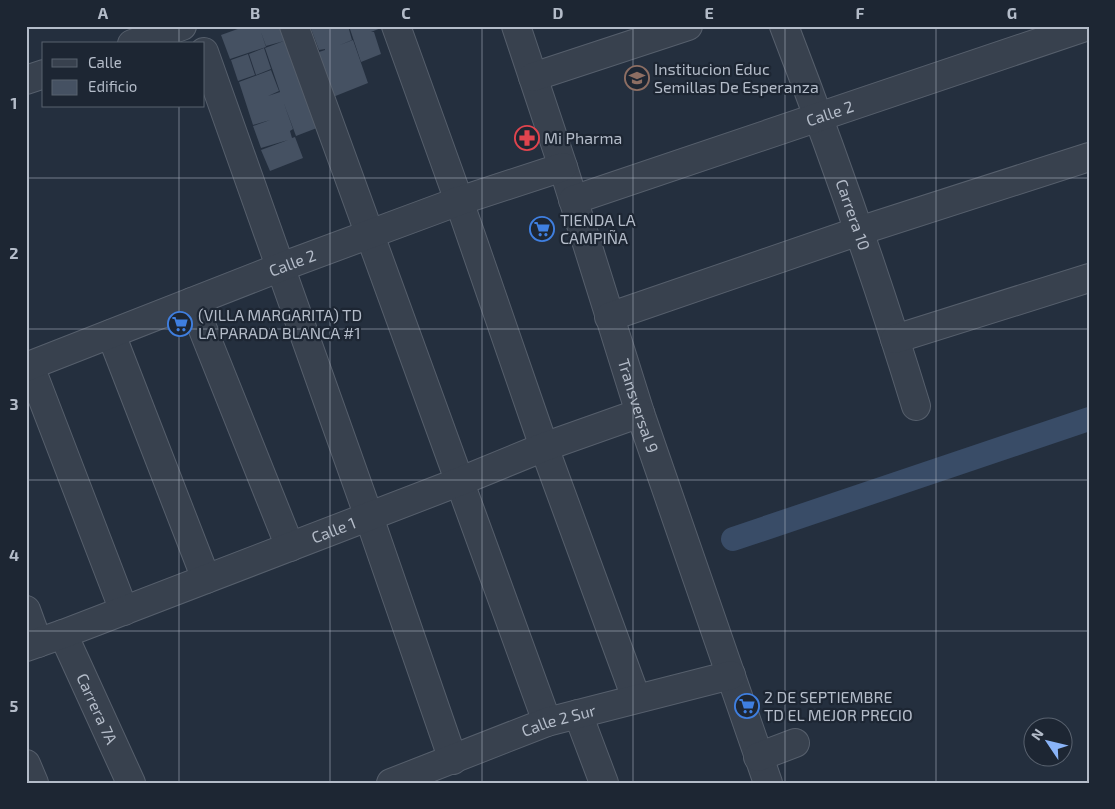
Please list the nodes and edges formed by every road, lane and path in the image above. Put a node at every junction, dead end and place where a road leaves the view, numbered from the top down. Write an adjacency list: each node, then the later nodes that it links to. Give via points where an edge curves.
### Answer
1 (182, 26): 9 (street)
2 (194, 26): 10 (street)
3 (294, 26): 21 (street)
4 (396, 26): 19 (street)
5 (516, 26): 13 (street, Transversal 9)
6 (688, 26): 13 (street)
7 (784, 26): 15 (street, Carrera 10)
8 (1088, 26): 15 (street, Calle 2)
9 (138, 42)
10 (200, 42)
11 (205, 55): 22 (street)
12 (42, 75): 14 (street)
13 (533, 77): 17 (street, Transversal 9)
14 (26, 80)
15 (819, 117): 18 (street, Calle 2); 20 (street, Carrera 10)
16 (1089, 157): 20 (street)
17 (563, 167): 18 (street, Transversal 9); 19 (street, Calle 2)
18 (573, 200): 25 (street, Transversal 9)
19 (460, 201): 21 (street, Calle 2); 31 (street)
20 (859, 231): 25 (street); 27 (street, Carrera 10)
21 (369, 234): 22 (street, Calle 2); 32 (street)
22 (281, 267): 24 (street, Calle 2); 33 (street)
23 (1089, 278): 27 (street)
24 (192, 302): 26 (street, Calle 2); 34 (street)
25 (609, 317): 30 (street, Transversal 9)
26 (111, 334): 28 (street, Calle 2); 35 (street)
27 (895, 339): 29 (street, Carrera 10)
28 (28, 367): 37 (street)
29 (916, 406)
30 (640, 413): 31 (street, Calle 1); 40 (street, Transversal 9)
31 (544, 447): 32 (street, Calle 1); 41 (street)
32 (461, 481): 33 (street, Calle 1); 43 (street)
33 (369, 516): 34 (street, Calle 1); 46 (street)
34 (290, 547): 35 (street, Calle 1)
35 (206, 579): 37 (street, Calle 1)
36 (26, 610): 39 (street)
37 (124, 610): 38 (street, Calle 1)
38 (63, 634): 39 (street, Calle 1); 49 (street, Carrera 7A)
39 (32, 645)
40 (731, 675): 41 (street, Calle 2 Sur); 45 (street, Transversal 9)
41 (636, 698): 42 (street, Calle 2 Sur)
42 (578, 714): 43 (street, Calle 2 Sur); 51 (street)
43 (547, 722): 46 (street, Calle 2 Sur)
44 (795, 744): 45 (street)
45 (758, 757): 52 (street, Transversal 9)
46 (453, 760): 50 (street, Calle 2 Sur)
47 (26, 764): 48 (street)
48 (34, 783)
49 (131, 783)
50 (391, 783)
51 (604, 783)
52 (768, 783)

